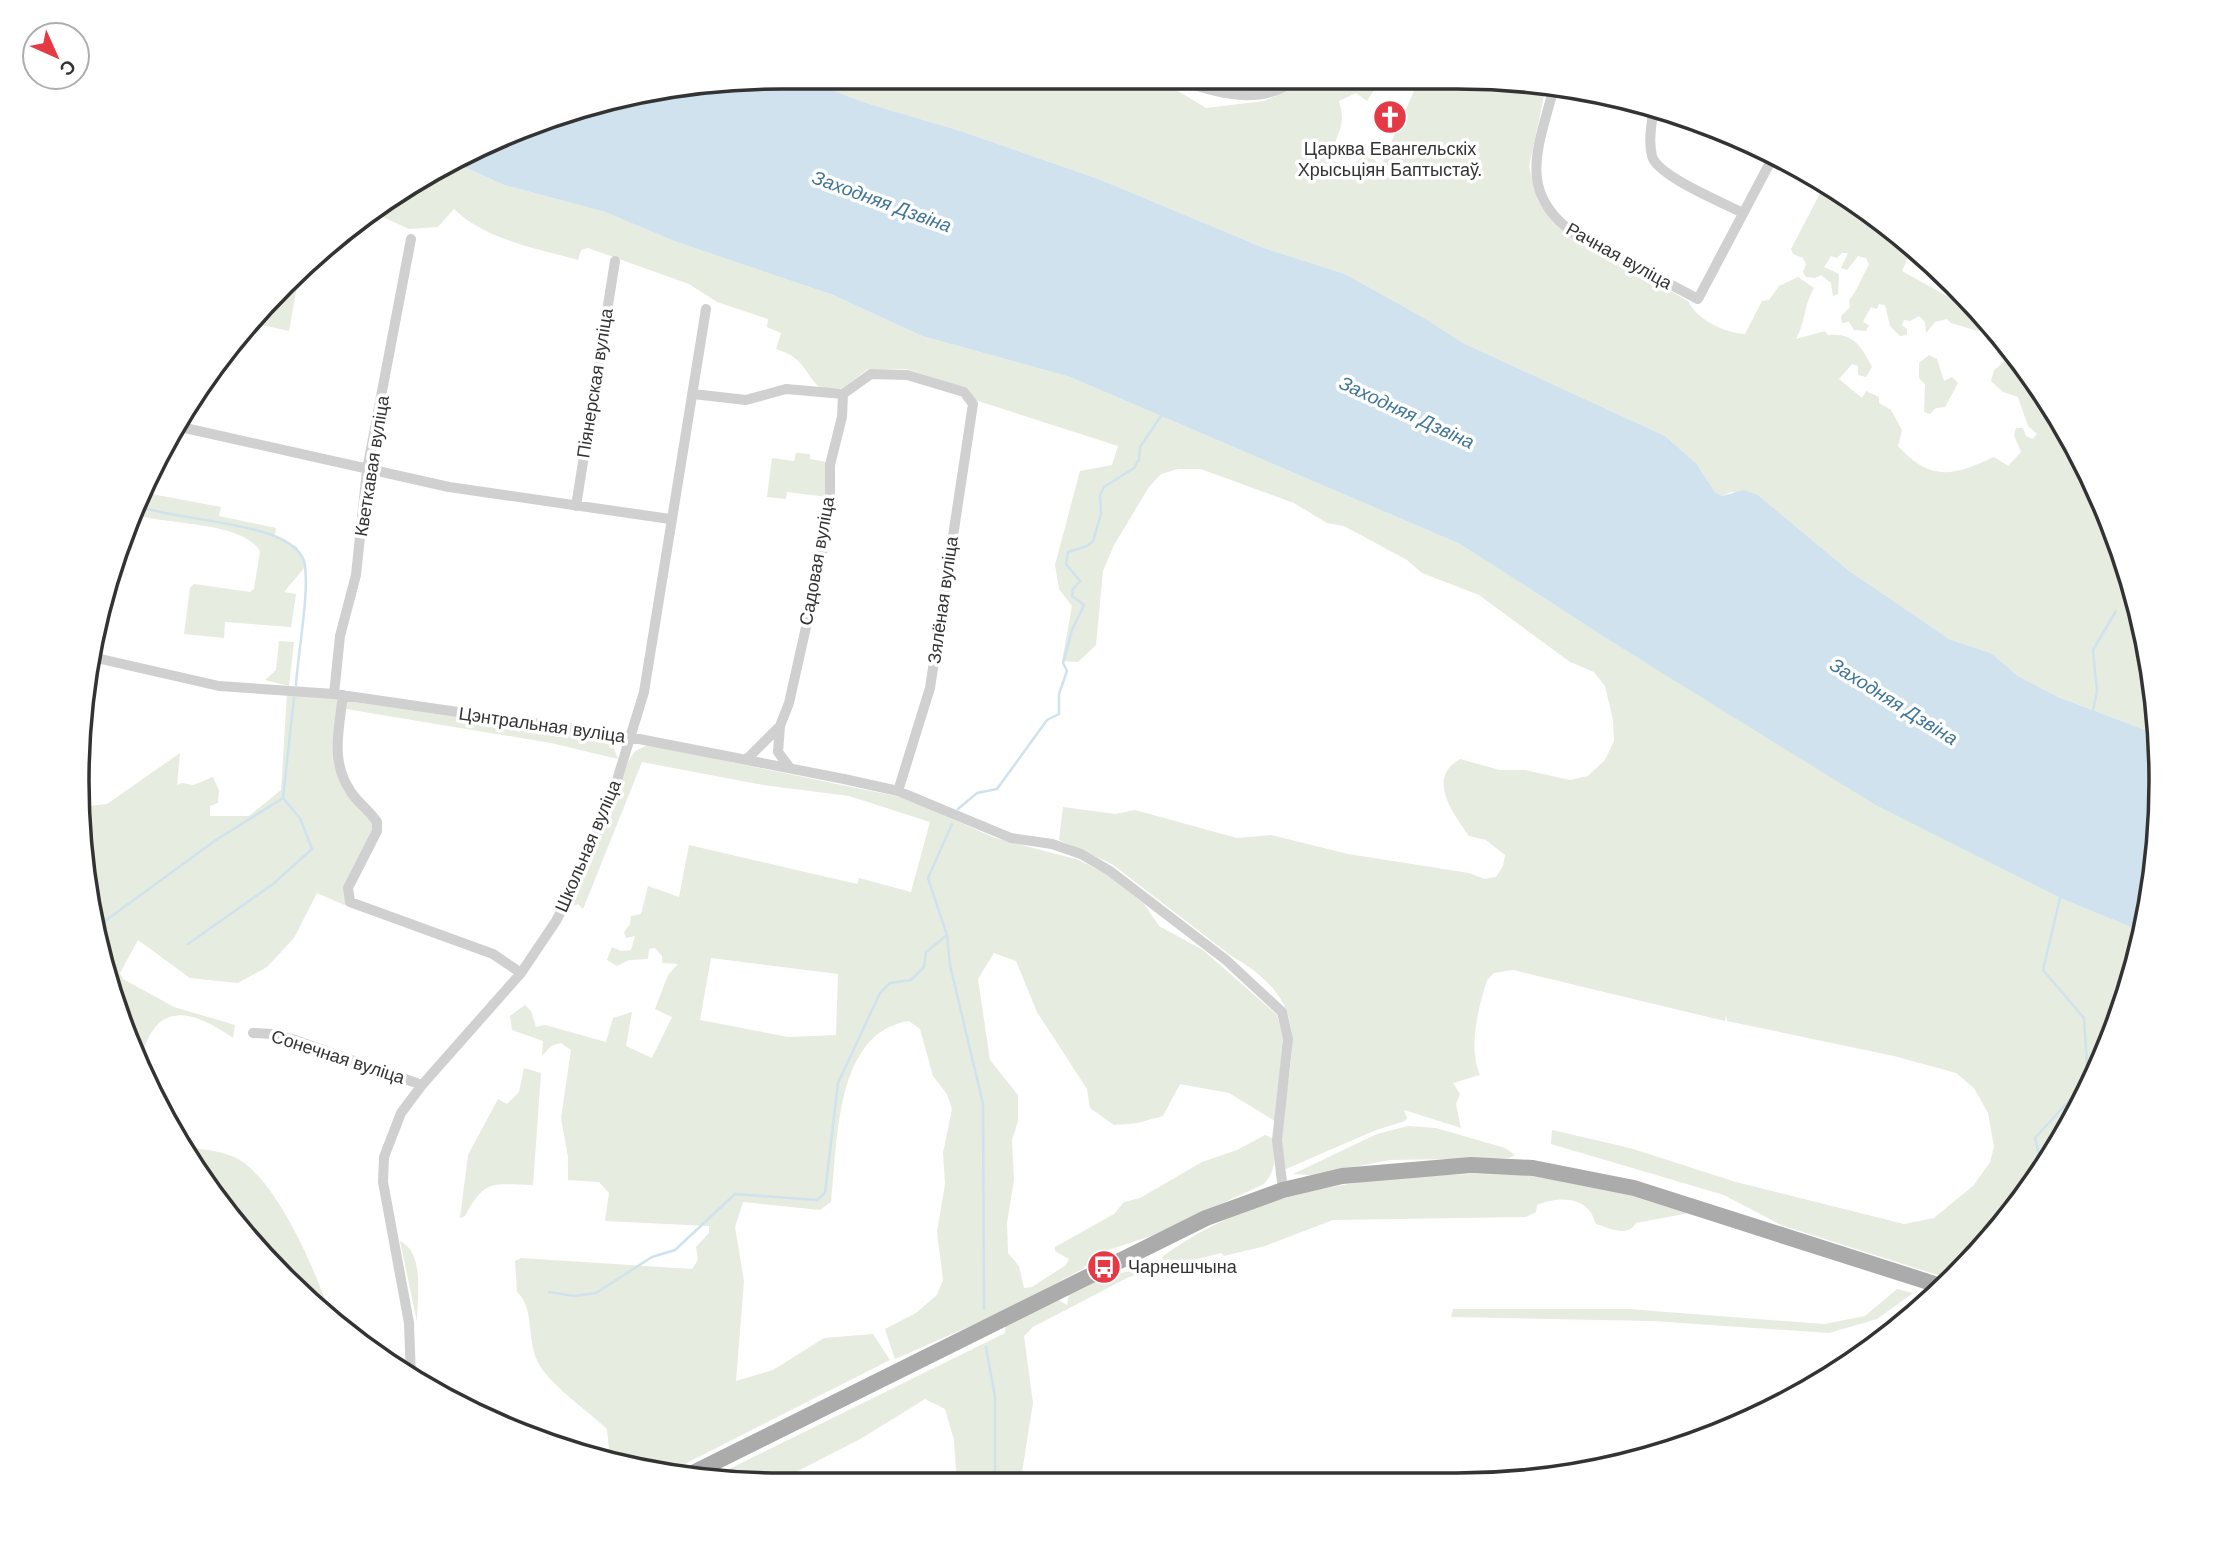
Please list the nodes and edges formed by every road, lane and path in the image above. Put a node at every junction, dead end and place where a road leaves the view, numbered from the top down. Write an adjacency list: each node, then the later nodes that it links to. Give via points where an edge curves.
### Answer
1 (1204, 89): 2 (street, via 1262,95)
2 (1281, 89)
3 (1552, 96): 6 (street, Рачная вуліца, via 1534,165 1542,201 1558,223 1574,234 1698,299)
4 (1654, 118): 6 (street, via 1652,156 1656,163)
5 (1769, 164): 6 (street)
6 (1743, 213)
7 (411, 239): 13 (street, Кветкавая вуліца)
8 (615, 261): 14 (street, Піянерская вуліца)
9 (706, 309): 10 (street, Школьная вуліца)
10 (693, 394): 11 (street, via 746,400 786,389); 15 (street, Школьная вуліца)
11 (843, 394): 18 (street, Садовая вуліца, via 819,569); 22 (street, Зялёная вуліца, via 871,374 907,375 964,392 973,404 930,688)
12 (186, 428): 13 (street)
13 (367, 470): 14 (street, via 449,488); 17 (street, Кветкавая вуліца, via 356,575 340,636)
14 (576, 506): 15 (street)
15 (670, 519): 19 (street, Школьная вуліца, via 644,692)
16 (101, 659): 17 (street, Цэнтральная вуліца, via 219,686)
17 (339, 694): 19 (street, Цэнтральная вуліца); 23 (street, Кветкавая вуліца, via 337,764 352,795 377,822 377,831 348,888 350,902 494,954)
18 (780, 726): 20 (street, Садовая вуліца); 21 (street, Садовая вуліца, via 778,752)
19 (629, 737): 20 (street, Цэнтральная вуліца); 23 (street, Школьная вуліца, via 614,790 575,884)
20 (746, 760): 21 (street, Цэнтральная вуліца)
21 (790, 768): 22 (street, Цэнтральная вуліца)
22 (898, 791): 26 (street, Цэнтральная вуліца, via 1011,838 1081,854 1110,870 1276,1003 1286,1021 1288,1039 1277,1140)
23 (521, 973): 25 (street, Школьная вуліца)
24 (253, 1033): 25 (street, Сонечная вуліца, via 292,1039)
25 (422, 1085): 28 (street, Школьная вуліца, via 401,1113 388,1143 383,1182 409,1323)
26 (1283, 1191): 27 (main road, via 1395,1169 1471,1165 1566,1172 1634,1188); 29 (main road, via 1206,1218)
27 (1932, 1283)
28 (411, 1365)
29 (703, 1468)

